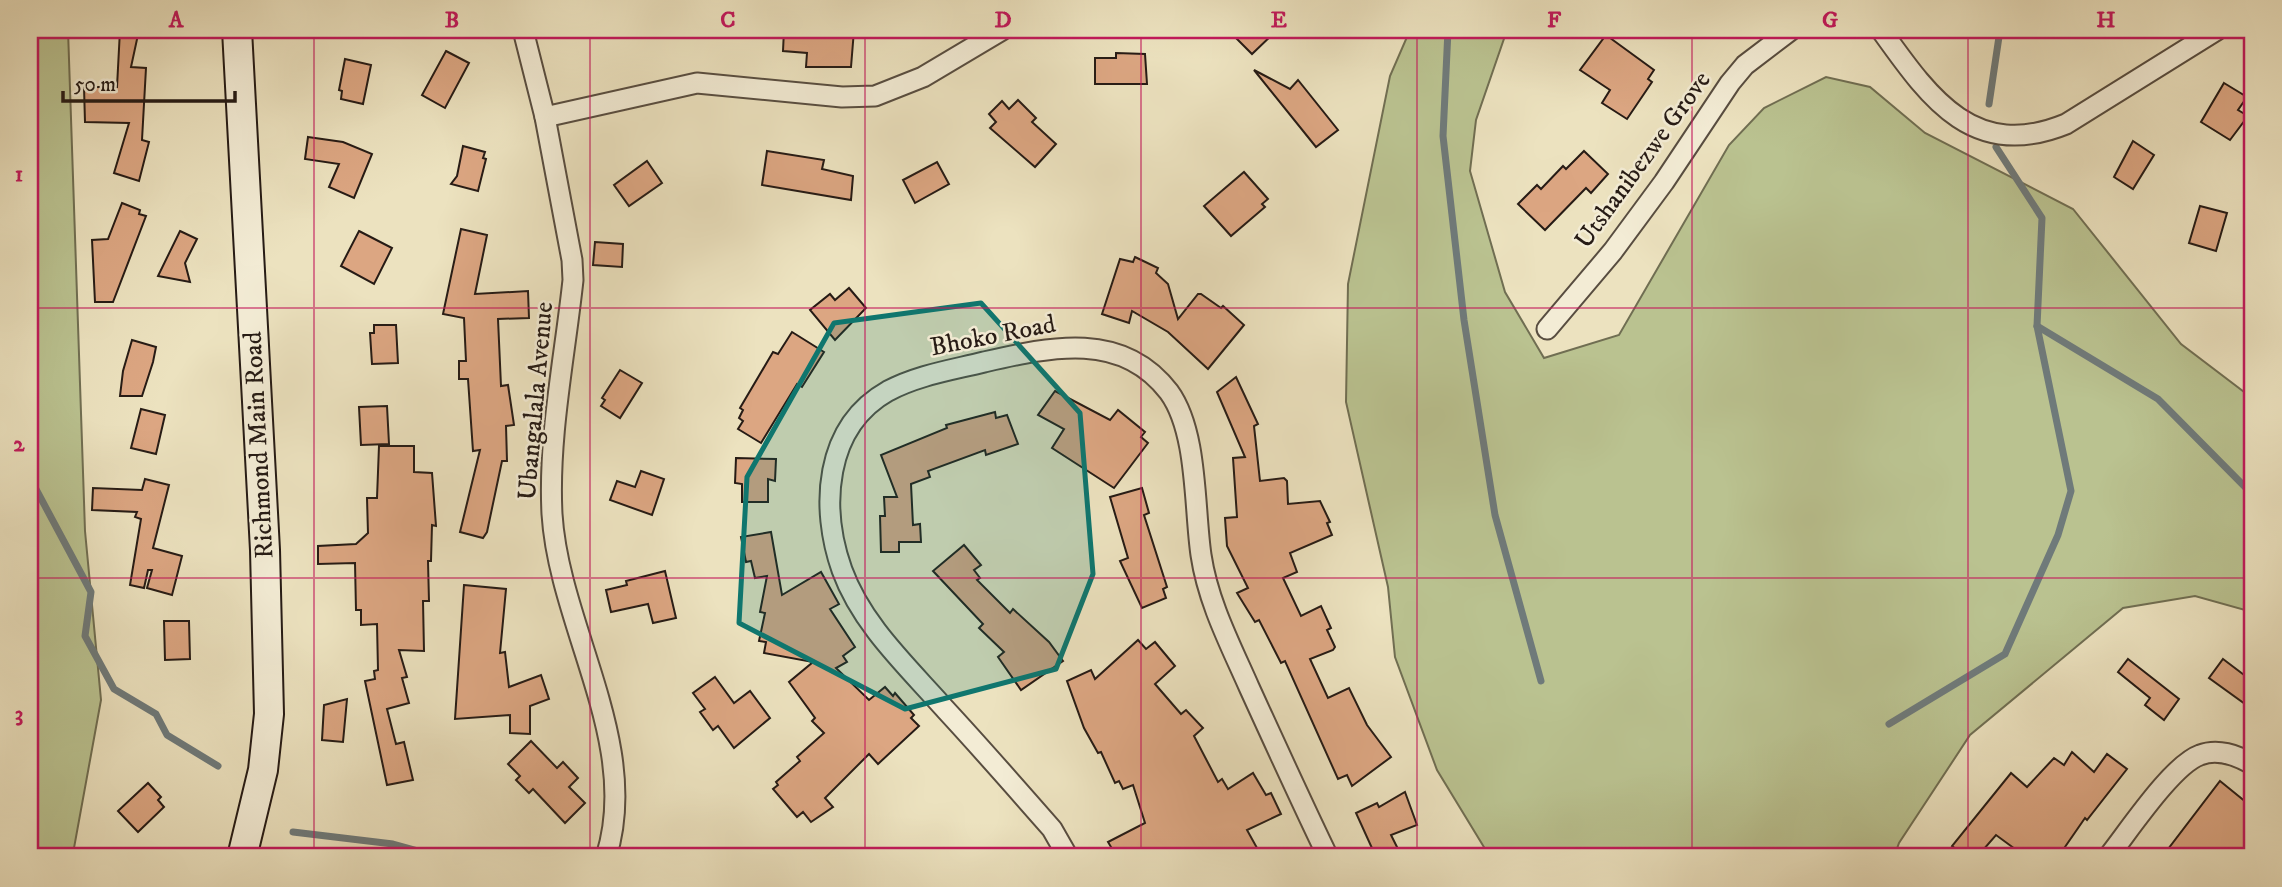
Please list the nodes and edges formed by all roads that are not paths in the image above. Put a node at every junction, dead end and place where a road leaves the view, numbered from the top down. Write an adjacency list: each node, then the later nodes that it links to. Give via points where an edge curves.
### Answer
1 (237, 30): 10 (main road, Richmond Main Road, via 265,550 269,714 263,770)
2 (523, 30): 7 (street, Ubangalala Avenue)
3 (1002, 30): 7 (street, via 923,77 875,96 697,83)
4 (1791, 30): 8 (street, Utshanibezwe Grove, via 1752,59 1730,83 1649,202)
5 (1881, 30): 6 (street, via 1947,111 1973,127 2012,135 2066,124)
6 (2217, 30)
7 (545, 117): 11 (street, Ubangalala Avenue, via 573,280 552,514 615,780 615,811)
8 (1547, 329)
9 (2252, 764): 14 (street, via 2223,752 2189,760)
10 (242, 857)
11 (606, 857)
12 (1068, 857): 13 (street, Bhoko Road, via 1052,829 870,622 836,550 831,486 833,464 847,430 888,391 926,376 993,360 1087,346 1119,353 1146,369 1177,408 1188,440 1208,590)
13 (1328, 857)
14 (2108, 857)

